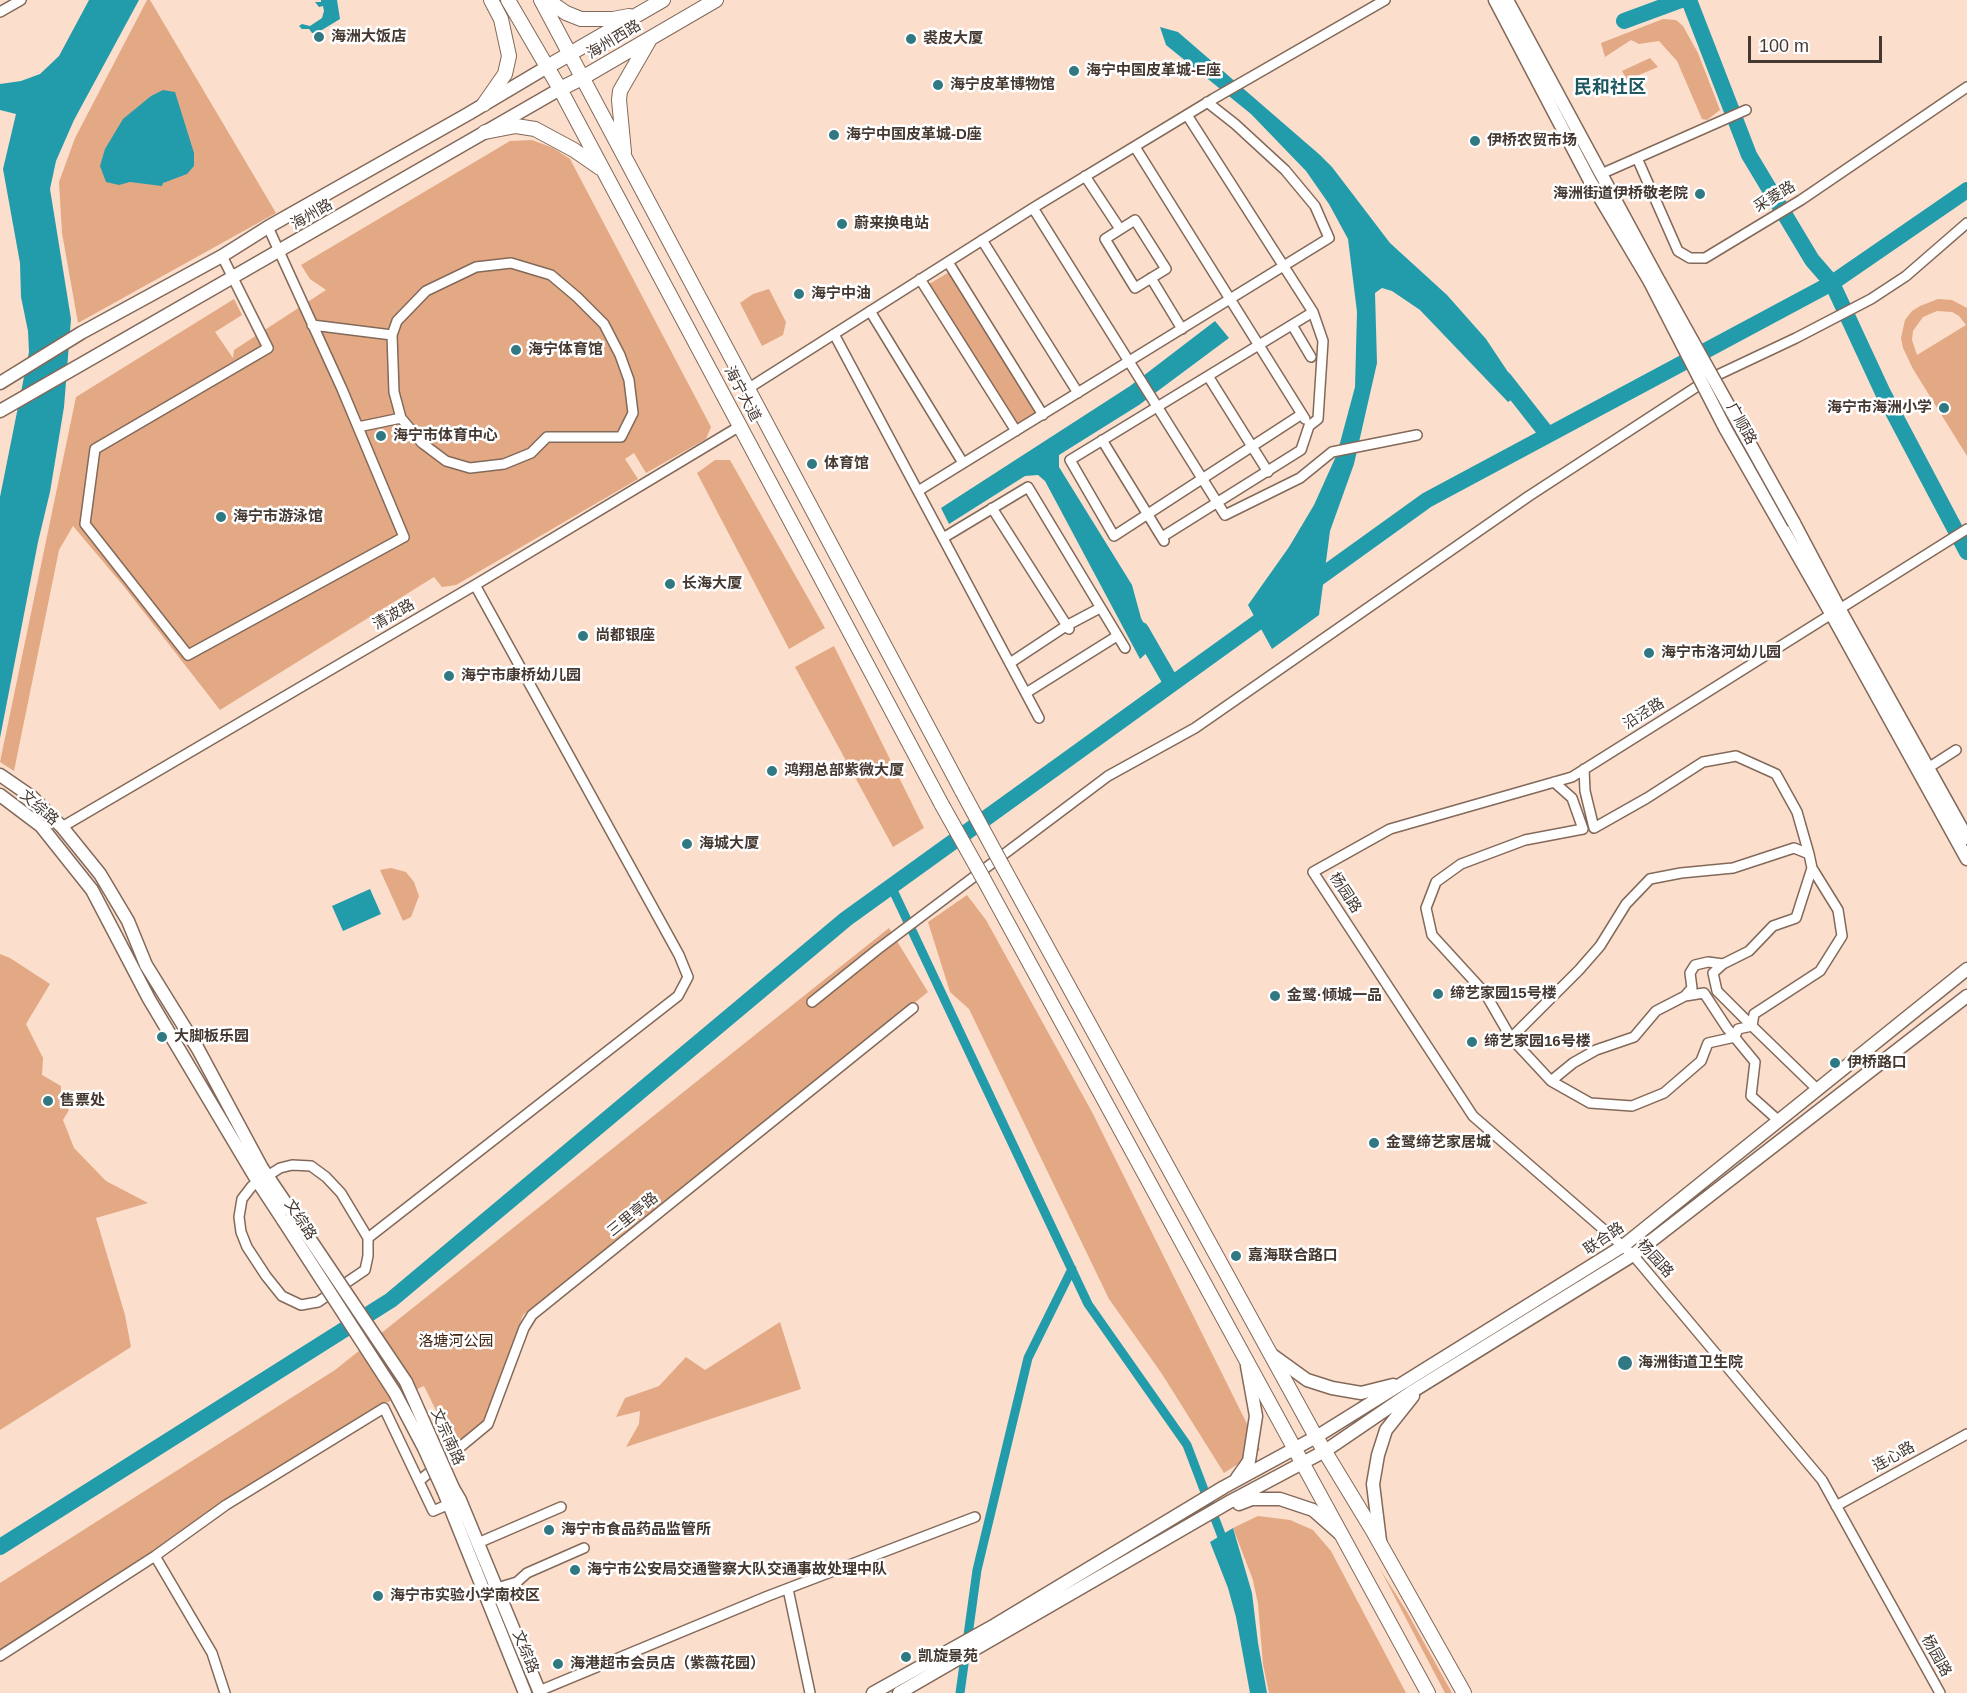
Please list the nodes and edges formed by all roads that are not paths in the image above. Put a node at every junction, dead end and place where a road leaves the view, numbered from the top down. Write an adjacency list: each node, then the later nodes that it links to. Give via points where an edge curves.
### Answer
1 (21, 0): 11 (street)
2 (491, 0): 20 (highway, via 501,19 508,56 505,74)
3 (508, 0): 15 (highway, 海宁大道)
4 (541, 0): 14 (highway, 海宁大道)
5 (547, 0): 12 (highway, via 580,19)
6 (663, 0): 12 (highway, 海州西路)
7 (716, 0): 13 (highway, 海州西路)
8 (1385, 0): 19 (street)
9 (1495, 0): 42 (main road, 广顺路, via 1590,181)
10 (1506, 0): 28 (main road, 广顺路)
11 (0, 12)
12 (640, 14): 14 (highway, 海州西路)
13 (651, 37): 16 (highway, 海州西路); 26 (highway, via 620,91)
14 (569, 54): 15 (highway, 海州西路); 16 (highway, 海宁大道)
15 (547, 67): 18 (highway, 海宁大道); 20 (main road, 海州路)
16 (582, 78): 18 (highway, 海州西路); 26 (highway, 海宁大道)
17 (1967, 87): 25 (street, 采菱路, via 1801,200 1705,258 1690,258 1678,251)
18 (560, 89): 23 (main road, 海州路); 27 (highway, 海宁大道)
19 (1210, 101): 22 (street); 38 (street, via 1285,170 1315,206 1329,238)
20 (484, 104): 32 (main road, 海州路)
21 (1746, 110): 25 (street)
22 (1187, 115): 24 (street); 38 (street)
23 (485, 132): 27 (highway, via 516,126 535,129); 35 (main road, 海州路)
24 (1135, 147): 29 (street); 43 (street)
25 (1637, 158): 28 (street)
26 (624, 160): 56 (highway, 海宁大道)
27 (604, 171): 63 (highway, 海宁大道)
28 (1601, 174): 42 (main road, 广顺路)
29 (1085, 176): 30 (street); 33 (street)
30 (1033, 208): 34 (street); 53 (street)
31 (1967, 223): 104 (street, via 1906,276 1871,299 1707,380 1557,477 1195,728 1108,776)
32 (268, 227): 35 (street); 36 (main road, 海州路)
33 (1120, 229): 40 (street, via 1135,220 1166,269); 40 (street, via 1105,239 1135,288)
34 (982, 240): 37 (street); 57 (street)
35 (279, 250): 39 (main road, 海州路); 46 (street)
36 (222, 256): 39 (street); 55 (main road, 海州路, via 81,333)
37 (948, 262): 41 (street); 61 (street)
38 (1284, 266): 43 (street); 45 (street)
39 (232, 278): 59 (main road, 海州路); 65 (street, via 268,348 95,449 85,524 188,655 404,537)
40 (1151, 278): 48 (street)
41 (920, 279): 44 (street); 66 (street)
42 (1654, 282): 81 (main road, 广顺路, bridge, via 1794,524); 81 (main road, 广顺路, bridge, via 1725,428)
43 (1230, 299): 48 (street); 51 (street)
44 (870, 311): 49 (street); 70 (street)
45 (1313, 312): 47 (street); 64 (street, via 1323,341 1317,419)
46 (312, 325): 50 (street); 65 (street)
47 (1292, 325): 51 (street); 52 (street)
48 (1182, 329): 53 (street)
49 (834, 334): 56 (street); 73 (street)
50 (392, 335): 62 (street, via 394,392); 62 (street, via 397,321 426,291 476,267 511,263 551,274 604,324 629,380 633,412 621,437 547,437 531,453 504,464 470,468 446,461 422,443)
51 (1259, 345): 54 (street); 60 (street)
52 (1311, 357)
53 (1131, 365): 57 (street); 58 (street)
54 (1208, 376): 58 (street); 69 (street)
55 (0, 383)
56 (749, 388): 116 (highway, 海宁大道, bridge, via 962,791)
57 (1078, 393): 61 (street)
58 (1157, 407): 68 (street); 72 (street)
59 (0, 411)
60 (1302, 414): 64 (street); 69 (street)
61 (1043, 415): 66 (street)
62 (400, 417): 65 (street)
63 (740, 426): 79 (street, 清波路); 117 (highway, 海宁大道, bridge)
64 (1310, 426): 71 (street, via 1301,450)
65 (358, 427)
66 (1016, 431): 70 (street)
67 (1417, 435): 74 (street, via 1332,452 1300,478 1225,515)
68 (1102, 440): 76 (street); 76 (street, via 1070,460 1114,536)
69 (1252, 446): 71 (street); 72 (street)
70 (963, 463): 73 (street)
71 (1268, 472): 74 (street)
72 (1202, 479): 74 (street); 76 (street)
73 (918, 491): 78 (street)
74 (1218, 504): 76 (street, via 1163,539)
75 (992, 508): 78 (street); 80 (street, via 1028,487); 82 (street)
76 (1148, 514)
77 (1967, 530): 81 (street, 沿泾路)
78 (943, 538): 85 (street)
79 (475, 585): 94 (street, 清波路); 113 (street, via 688,976 678,996)
80 (1100, 608): 82 (street); 83 (street)
81 (1836, 613): 89 (main road, 广顺路); 90 (street, 沿泾路); 97 (main road, 广顺路)
82 (1067, 628): 85 (street)
83 (1117, 636): 84 (street); 86 (street)
84 (1125, 648)
85 (1010, 663): 86 (street)
86 (1026, 693): 87 (street)
87 (1039, 718)
88 (1956, 750): 89 (street)
89 (1928, 768): 95 (main road, 广顺路)
90 (1584, 769): 92 (street, 沿泾路); 96 (street, via 1594,828 1703,762 1736,756 1776,774 1797,812)
91 (2, 776): 94 (main road, via 32,797)
92 (1554, 782): 99 (street, 沿泾路, via 1390,829); 108 (street, via 1572,798 1583,829 1525,840 1461,864 1436,882 1426,908 1432,935 1485,993)
93 (0, 795): 112 (main road, 文综路, via 41,826 92,890 149,999)
94 (62, 826): 112 (main road, via 100,874 123,912 146,965 198,1049)
95 (1967, 838)
96 (1809, 855): 98 (street); 108 (street, via 1794,848 1733,868 1650,879 1626,904 1600,946)
97 (1967, 859)
98 (1812, 868): 100 (street, via 1796,918 1773,926 1749,951); 106 (street, via 1838,910 1842,936 1820,971 1754,1014)
99 (1314, 872): 114 (street, 杨园路, via 1473,1116)
100 (1724, 964): 102 (street, via 1695,965 1690,973 1692,988); 106 (street, via 1713,973 1717,991)
101 (1967, 969): 110 (main road, 联合路)
102 (1685, 996): 107 (street, via 1704,993); 109 (street, via 1656,1011 1634,1037 1596,1050)
103 (1967, 996): 115 (main road)
104 (812, 1002)
105 (913, 1008): 124 (street, 三里亭路, via 532,1315 488,1424)
106 (1752, 1026): 107 (street, via 1738,1029); 110 (street)
107 (1735, 1037): 109 (street, via 1708,1043 1701,1061 1664,1093 1632,1106 1590,1103); 111 (street, via 1755,1062 1751,1096)
108 (1512, 1038): 109 (street)
109 (1551, 1081)
110 (1818, 1090): 111 (main road, 联合路)
111 (1779, 1121): 114 (main road, 联合路)
112 (262, 1178): 113 (street, via 292,1165 311,1166 341,1193); 113 (street, via 242,1199 241,1232 247,1247 282,1296 301,1305 318,1302 365,1270); 126 (main road, 文宗南路, bridge, via 406,1382)
113 (368, 1238)
114 (1623, 1246): 115 (street, 杨园路); 118 (main road, 联合路)
115 (1633, 1255): 118 (main road); 128 (street, 杨园路, via 1822,1480)
116 (1270, 1353): 118 (main road, via 1307,1380 1361,1393); 120 (highway, 海宁大道)
117 (1246, 1362): 121 (highway, 海宁大道); 125 (main road, via 1256,1416 1249,1461)
118 (1421, 1379): 120 (main road, 联合路); 122 (main road); 134 (main road, via 1386,1430 1378,1455 1372,1485)
119 (1967, 1434): 128 (street, 连心路)
120 (1316, 1437): 121 (main road, 联合路); 122 (highway, 海宁大道)
121 (1293, 1449): 123 (highway, 海宁大道); 125 (main road, 联合路)
122 (1325, 1451): 123 (main road); 134 (highway, 海宁大道)
123 (1302, 1464): 127 (main road); 131 (highway, 海宁大道)
124 (419, 1481): 126 (street, via 433,1511); 135 (street, via 384,1408 226,1505)
125 (1230, 1484): 138 (main road, 联合路)
126 (455, 1502): 132 (main road, 文宗南路); 142 (main road, 文综路)
127 (1231, 1504): 131 (main road, via 1280,1499 1313,1510); 138 (main road)
128 (1836, 1506): 148 (street, 杨园路)
129 (561, 1507): 132 (street)
130 (975, 1517): 137 (street)
131 (1340, 1534): 146 (highway, 海宁大道)
132 (478, 1543): 136 (main road, 文宗南路)
133 (584, 1548): 136 (street, via 527,1573 517,1582)
134 (1382, 1548): 147 (highway, 海宁大道)
135 (155, 1556): 139 (street); 141 (street, via 212,1653)
136 (496, 1588): 140 (main road, 文宗南路)
137 (788, 1589): 140 (street); 143 (street)
138 (990, 1634): 144 (main road, via 946,1652); 145 (main road, via 949,1665)
139 (0, 1656)
140 (540, 1692)
141 (225, 1693)
142 (525, 1693)
143 (810, 1693)
144 (873, 1693)
145 (899, 1693)
146 (1428, 1693)
147 (1464, 1693)
148 (1940, 1693)

